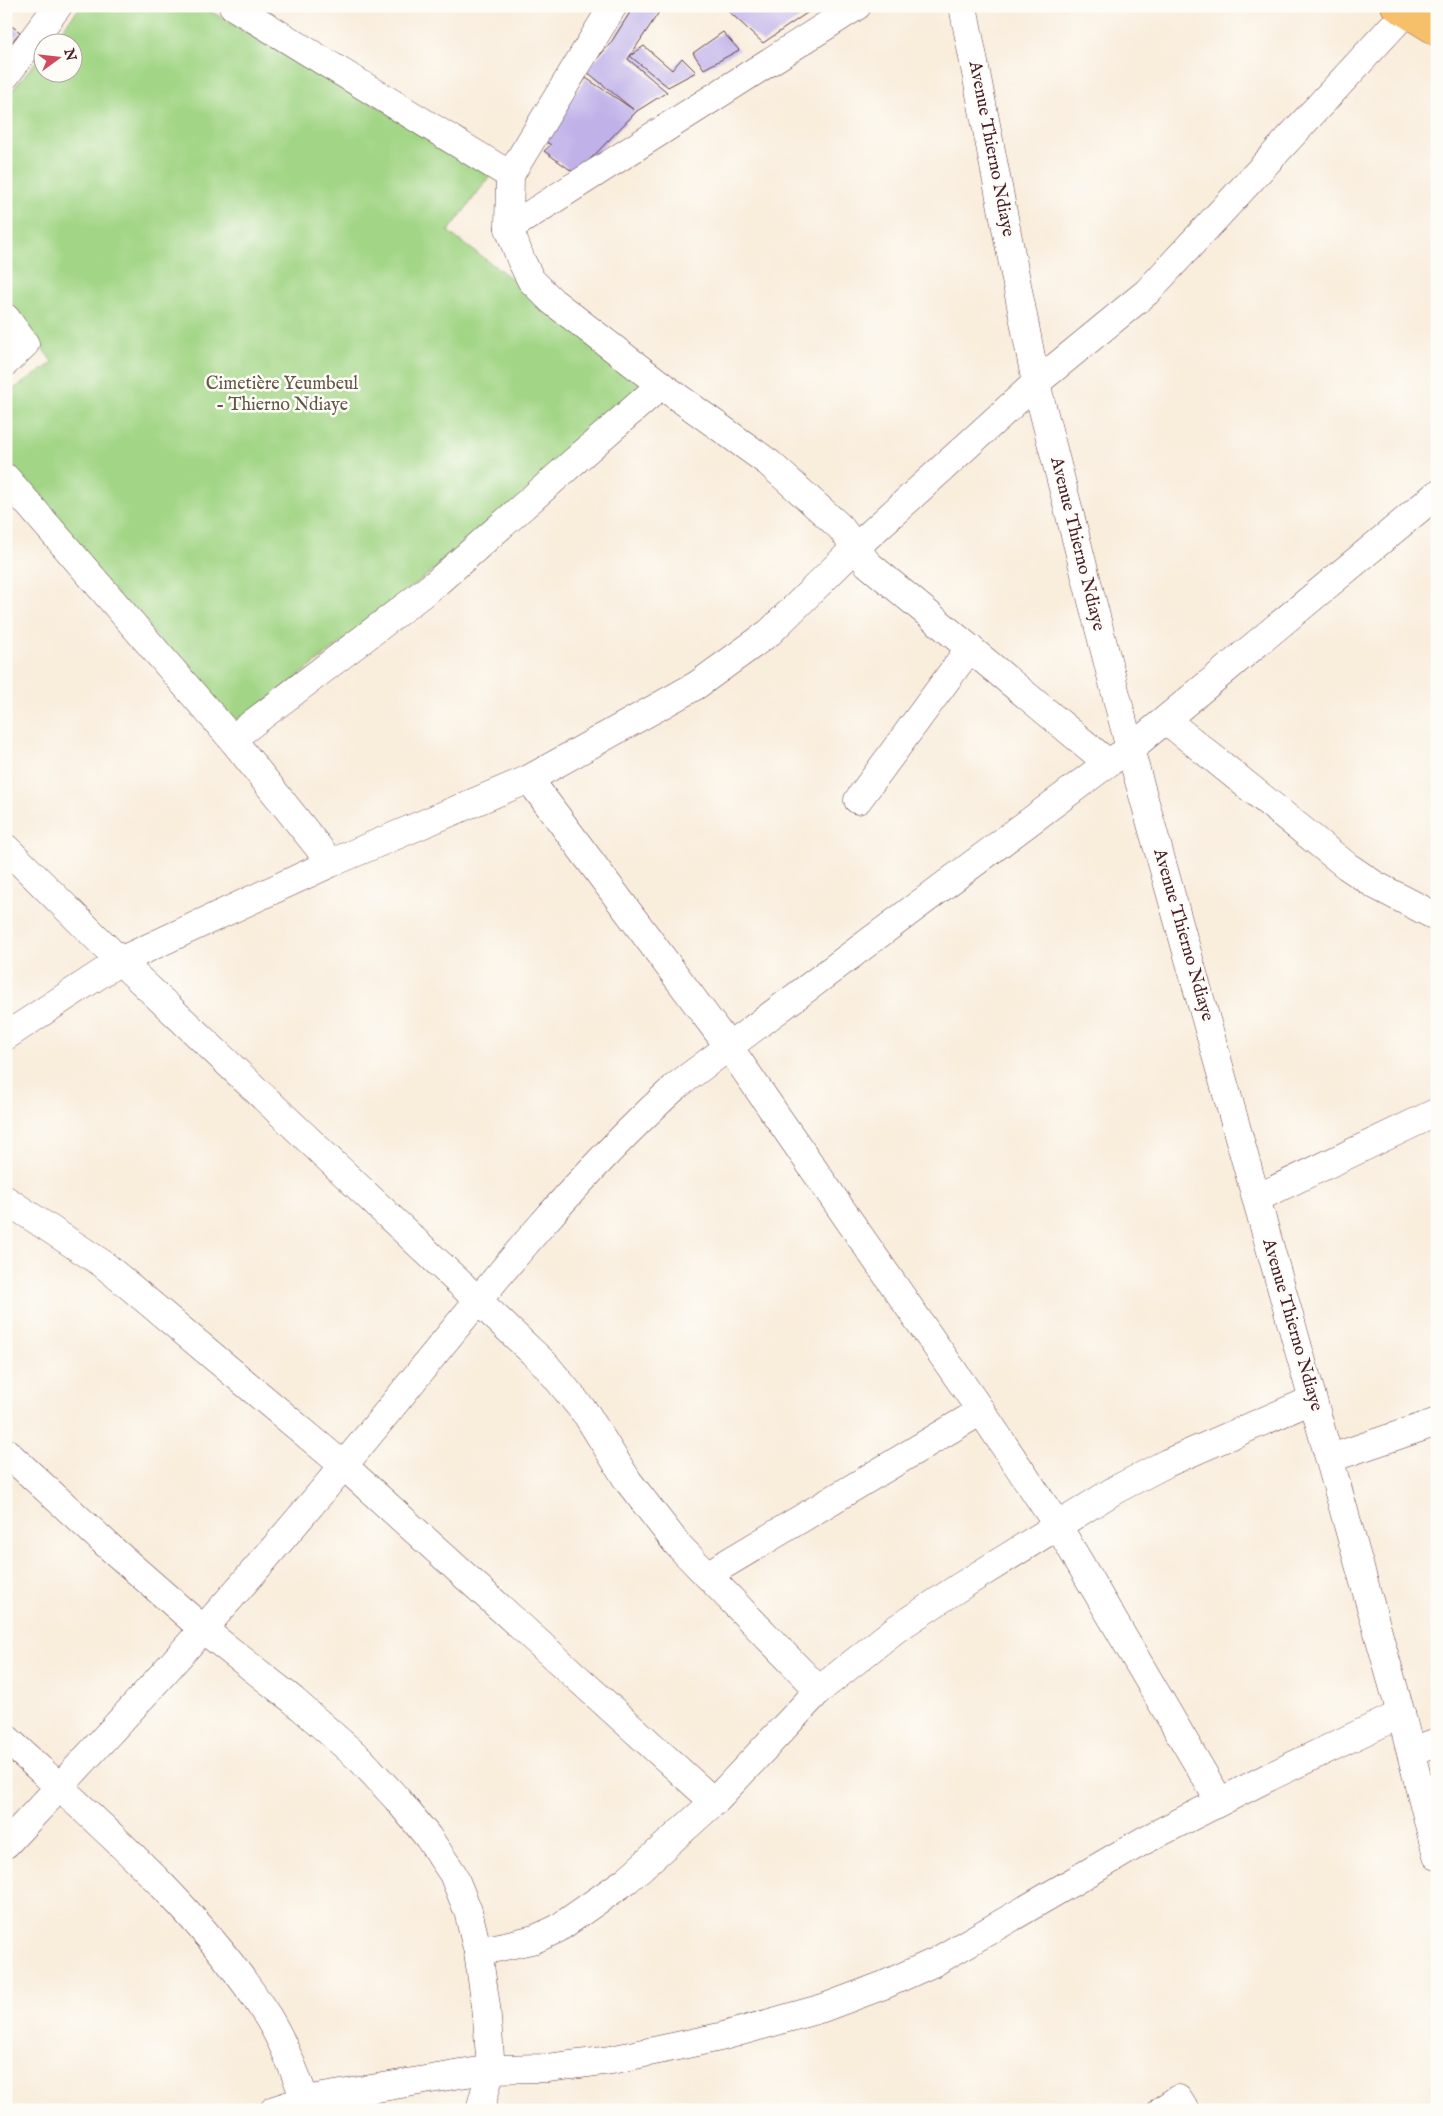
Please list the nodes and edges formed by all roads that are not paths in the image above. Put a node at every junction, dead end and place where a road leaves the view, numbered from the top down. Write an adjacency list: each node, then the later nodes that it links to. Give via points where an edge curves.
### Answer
1 (58, 6): 8 (street)
2 (233, 6): 9 (street)
3 (613, 6): 9 (street)
4 (857, 6): 10 (street)
5 (963, 6): 13 (street, Avenue Thierno Ndiaye)
6 (1400, 10): 7 (main road); 13 (street, via 1147,292)
7 (1437, 32)
8 (6, 75)
9 (510, 175): 10 (street)
10 (509, 228): 14 (street, via 532,280 552,301)
11 (6, 318): 12 (street, via 25,344)
12 (6, 362)
13 (1036, 383): 17 (street); 21 (street, Avenue Thierno Ndiaye)
14 (661, 385): 17 (street, via 769,463 840,527); 20 (street, via 435,584)
15 (6, 478): 20 (street)
16 (1436, 497): 19 (street)
17 (856, 547): 18 (street, via 868,564); 23 (street, via 770,632 697,686)
18 (970, 648): 22 (street); 24 (street)
19 (1166, 720): 21 (street); 27 (street, via 1347,866 1375,885)
20 (232, 738): 26 (street)
21 (1130, 749): 22 (street); 32 (street, Avenue Thierno Ndiaye)
22 (1108, 763): 30 (street)
23 (529, 780): 26 (street); 30 (street)
24 (858, 800)
25 (6, 848): 28 (street)
26 (331, 863): 28 (street)
27 (1437, 917)
28 (120, 961): 29 (street); 34 (street)
29 (6, 1036)
30 (729, 1047): 34 (street, via 675,1087 594,1165); 36 (street)
31 (1437, 1112): 32 (street)
32 (1257, 1198): 35 (street, Avenue Thierno Ndiaye)
33 (6, 1200): 40 (street, via 103,1264)
34 (477, 1301): 40 (street); 42 (street, via 562,1383 587,1415 628,1481 678,1544)
35 (1312, 1400): 39 (street, Avenue Thierno Ndiaye); 41 (street, via 1167,1463 1114,1490)
36 (981, 1411): 41 (street); 42 (street)
37 (1437, 1422): 39 (street)
38 (6, 1452): 43 (street)
39 (1331, 1458): 45 (street, Avenue Thierno Ndiaye)
40 (344, 1466): 43 (street); 50 (street)
41 (1058, 1526): 44 (street, via 896,1629); 51 (street)
42 (708, 1575): 44 (street)
43 (204, 1630): 49 (street); 54 (street, via 312,1717 361,1760 398,1799 453,1874 468,1911)
44 (819, 1690): 50 (street)
45 (1401, 1714): 48 (street, Avenue Thierno Ndiaye); 51 (street)
46 (6, 1738): 49 (street)
47 (1437, 1742): 48 (street)
48 (1411, 1751): 53 (street, Avenue Thierno Ndiaye)
49 (60, 1787): 52 (street); 56 (street, via 157,1880 213,1942 269,2018)
50 (714, 1802): 54 (street, via 627,1880 557,1929 535,1939)
51 (1220, 1802): 55 (street, via 1143,1841 935,1962 823,2008 720,2037 610,2060 547,2068)
52 (6, 1844)
53 (1437, 1856)
54 (478, 1952): 55 (street)
55 (491, 2069): 56 (street); 58 (street)
56 (305, 2100): 57 (street)
57 (274, 2110)
58 (480, 2110)
59 (1162, 2110): 60 (street, via 1178,2099)
60 (1185, 2110)

